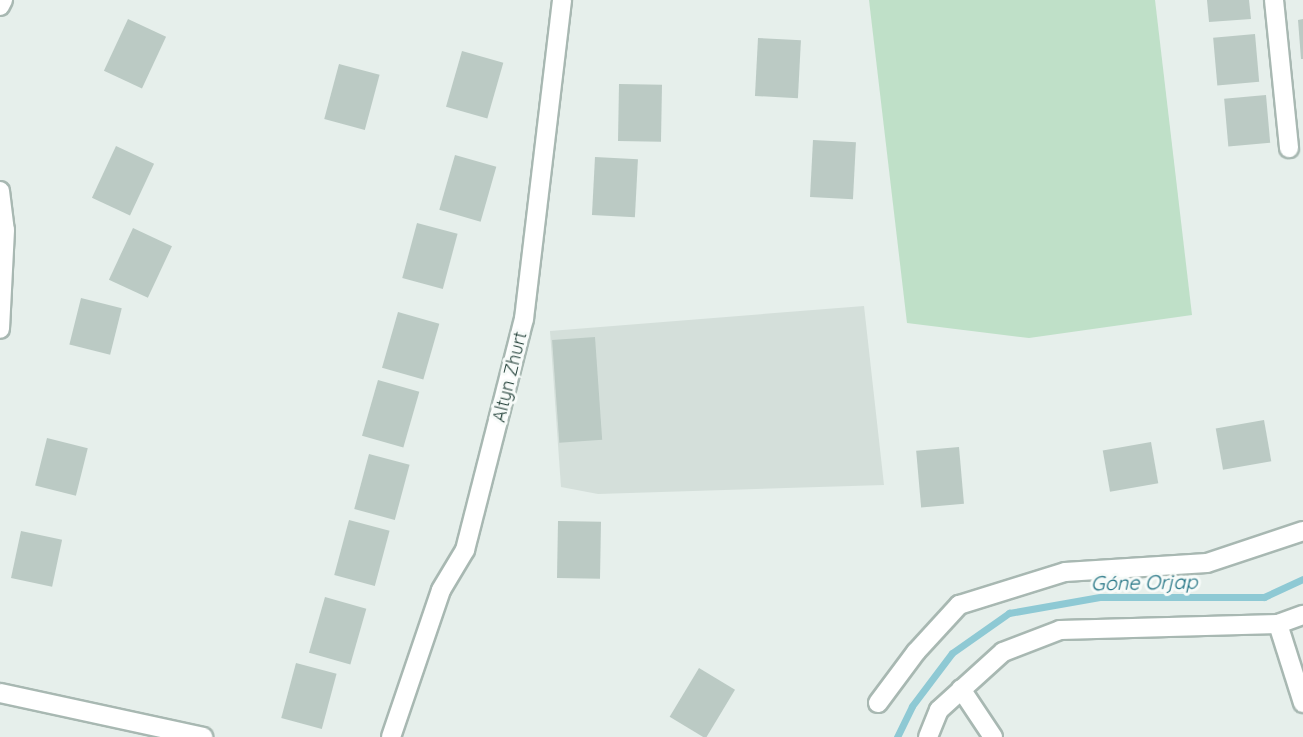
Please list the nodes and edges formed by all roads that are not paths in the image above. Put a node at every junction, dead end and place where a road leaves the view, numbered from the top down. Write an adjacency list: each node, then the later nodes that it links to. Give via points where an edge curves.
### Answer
1 (3, 0): 4 (street)
2 (562, 0): 16 (street, Altyn Zhurt, via 524,319 465,550 441,590)
3 (1274, 0): 5 (street)
4 (0, 6)
5 (1289, 147)
6 (0, 191): 7 (street, via 5,230)
7 (0, 329)
8 (1303, 531): 14 (street, via 1206,563 1065,572 959,605 916,652)
9 (1303, 615): 10 (street)
10 (1278, 624): 11 (street, via 1060,630 1003,652); 13 (street)
11 (961, 689): 17 (street, via 939,710); 18 (street)
12 (0, 693): 15 (street)
13 (1303, 703)
14 (878, 704)
15 (203, 737)
16 (391, 737)
17 (928, 737)
18 (993, 737)

